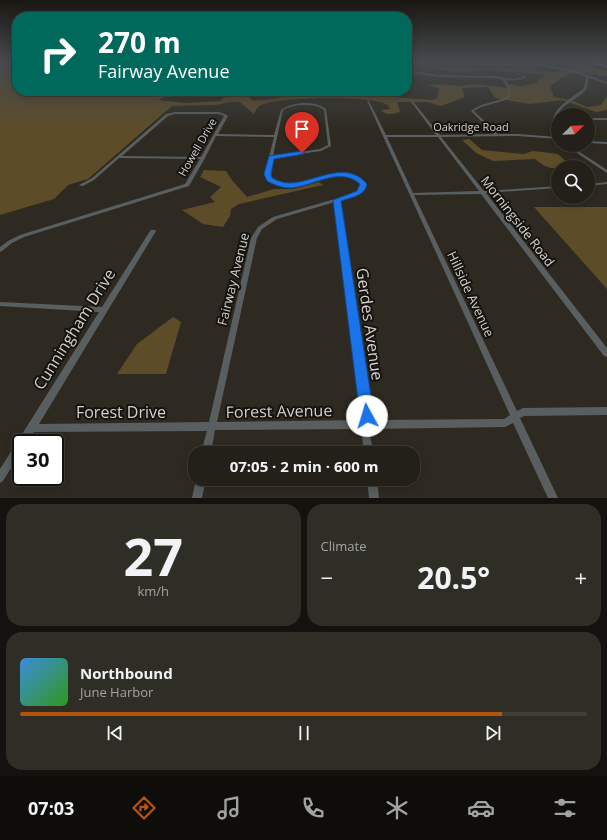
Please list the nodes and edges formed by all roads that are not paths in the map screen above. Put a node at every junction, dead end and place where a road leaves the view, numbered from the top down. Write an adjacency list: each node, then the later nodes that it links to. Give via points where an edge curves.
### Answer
1 (506, 84): 10 (street, via 510,91 508,97 472,111)
2 (587, 84): 5 (street, via 584,90 564,103)
3 (368, 101): 12 (street, Hillside Avenue)
4 (412, 101): 9 (street, Morningside Road)
5 (562, 108)
6 (595, 119): 7 (street)
7 (607, 119)
8 (216, 135): 11 (street); 17 (street, Howell Drive, via 226,116 224,114 171,114); 19 (street, Howell Drive)
9 (438, 135): 10 (street, Oakridge Road); 12 (street, Oakridge Road); 25 (street, Morningside Road)
10 (496, 135): 13 (street, Oakridge Road)
11 (276, 136): 18 (street, Fairway Avenue); 18 (street, Fairway Avenue, via 285,108 312,105 325,110 330,144 328,146 318,150)
12 (384, 136): 26 (street, Hillside Avenue)
13 (551, 136)
14 (595, 143): 15 (street)
15 (607, 144)
16 (577, 152): 20 (street)
17 (118, 157): 19 (street); 23 (street, Howell Drive, via 93,179)
18 (271, 157): 27 (street, Fairway Avenue, via 268,176 271,181 280,184 295,185 339,174 353,176 363,182 359,192)
19 (203, 158): 29 (street, Howell Drive, via 185,186 22,236)
20 (607, 172)
21 (607, 183): 22 (street)
22 (595, 184)
23 (81, 185)
24 (551, 188): 25 (street)
25 (483, 193): 26 (street); 32 (street, Morningside Road)
26 (412, 194): 34 (street, Hillside Avenue)
27 (337, 200): 35 (street, Gerdes Avenue); 36 (street, Fairway Avenue, via 275,218 263,225 255,235)
28 (153, 231): 31 (street, Cunningham Drive)
29 (0, 250)
30 (0, 304): 31 (street)
31 (104, 310): 37 (street, Cunningham Drive)
32 (607, 354)
33 (607, 411): 34 (street, Forest Avenue, via 523,412)
34 (515, 417): 35 (street, Forest Avenue, via 505,423); 47 (street, Hillside Avenue)
35 (367, 424): 36 (street, Forest Avenue); 40 (street, Gerdes Avenue)
36 (212, 427): 37 (street, Forest Drive); 39 (street, Fairway Avenue)
37 (31, 428): 38 (street, Cunningham Drive)
38 (27, 434)
39 (208, 446)
40 (369, 446)
41 (12, 459): 42 (street, Cunningham Drive)
42 (0, 478)
43 (200, 486): 45 (street)
44 (373, 486): 46 (street)
45 (197, 498)
46 (374, 498)
47 (553, 498)

